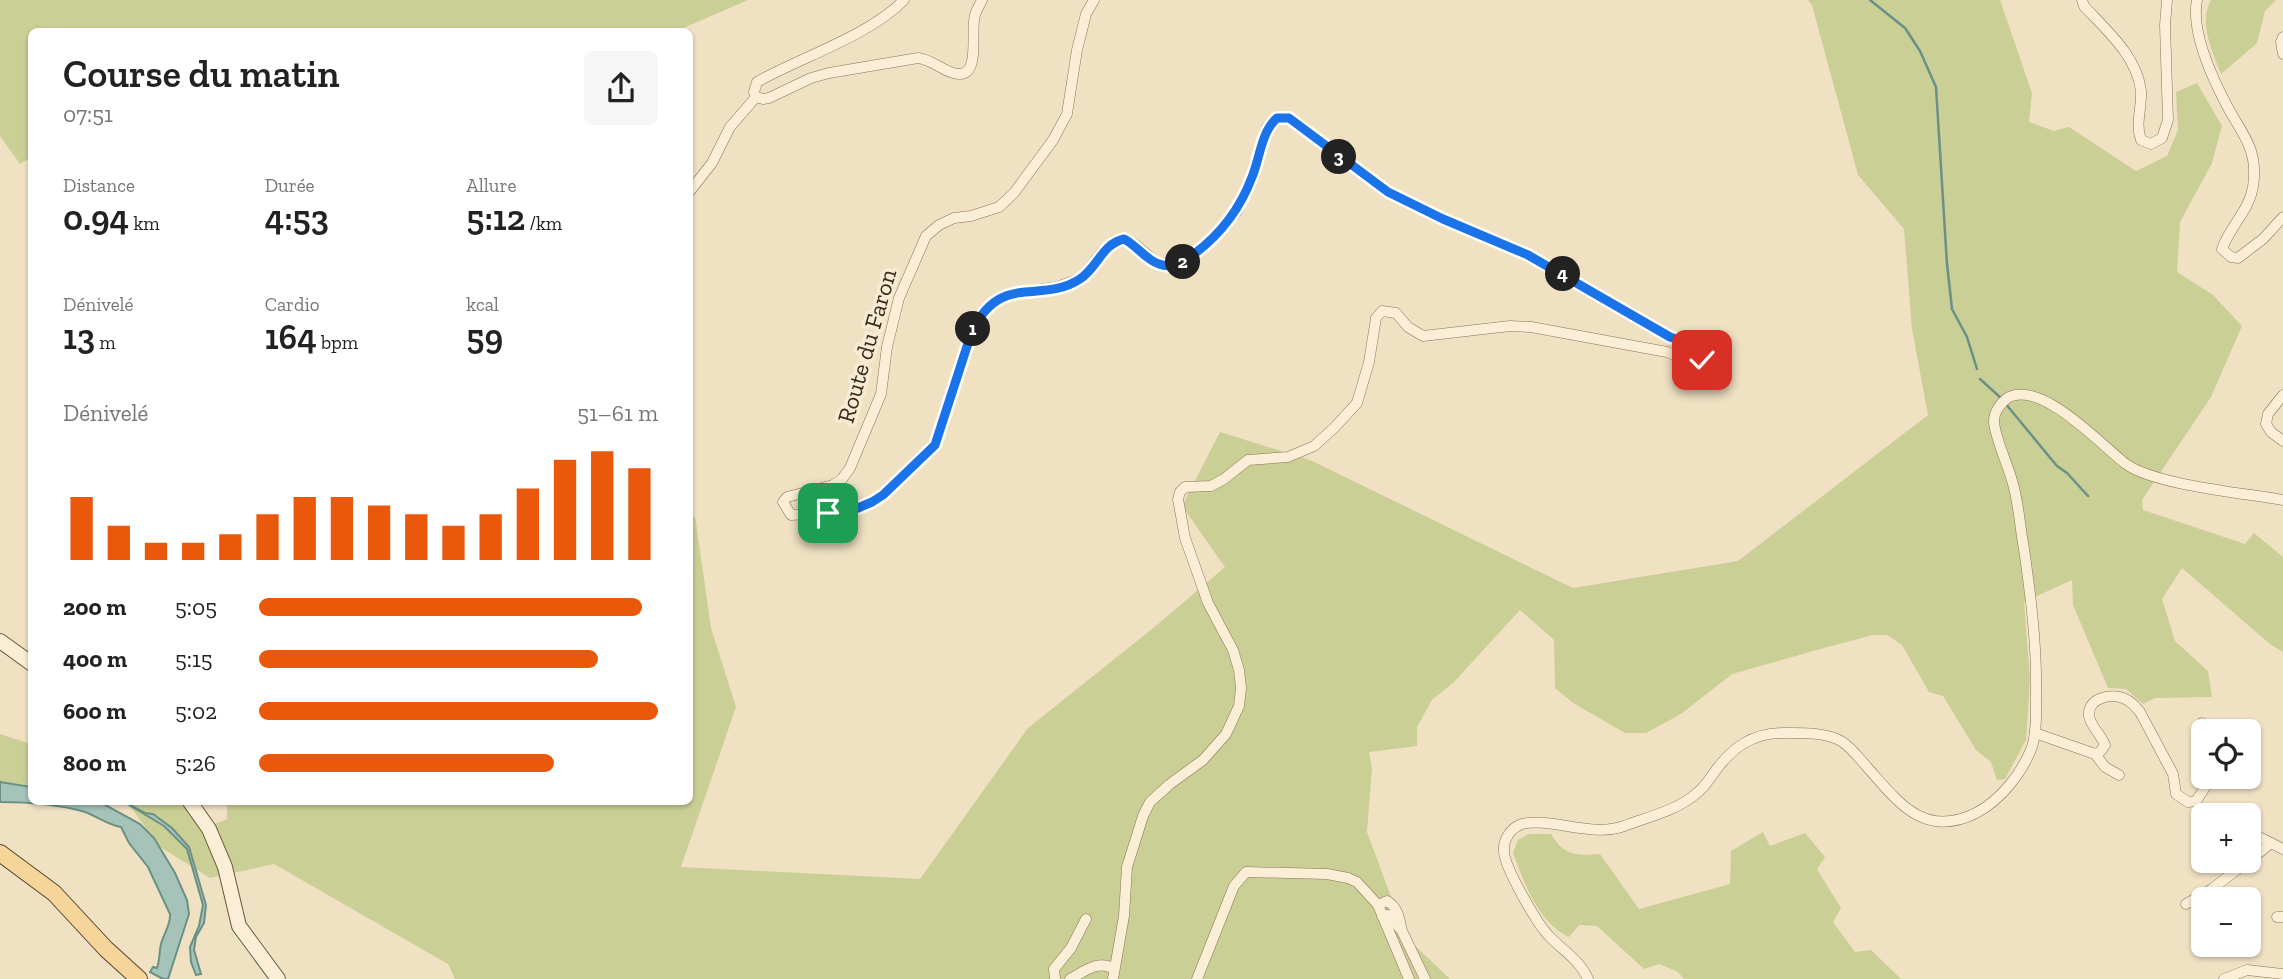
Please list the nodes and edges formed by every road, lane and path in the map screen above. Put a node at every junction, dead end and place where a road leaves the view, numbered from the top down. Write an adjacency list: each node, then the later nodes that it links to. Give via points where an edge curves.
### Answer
1 (904, 0): 9 (street, via 851,36 757,82)
2 (982, 0): 9 (street, via 975,16 974,53 968,72 961,75 918,58 829,73 769,98)
3 (1094, 0): 31 (street, Route du Faron, via 1077,50 1067,114 1057,134 999,207 954,218 926,236 899,298 881,394 849,468 833,485 787,497 783,502 790,515 858,508 872,502 935,445 972,331 981,314 1001,298 1082,278 1115,241 1124,239 1158,264 1169,265 1181,264 1202,248 1236,213 1267,127 1277,118 1289,118 1388,192 1528,255 1670,337 1703,347 1705,353 1702,360 1692,362 1667,352 1531,327 1423,336 1396,313 1382,311 1376,318 1357,403 1314,446 1288,457 1248,460 1210,486 1185,487 1180,492 1185,538 1239,670 1239,706 1226,734 1203,760 1150,802 1143,816 1127,867)
4 (2082, 0): 5 (street, via 2132,64 2141,94 2137,131 2141,140 2151,144 2161,138 2168,120)
5 (2167, 0)
6 (2197, 0): 11 (street, via 2196,21 2209,65 2254,162 2248,206 2222,249 2238,258)
7 (2283, 37): 8 (street)
8 (2283, 54)
9 (757, 97): 10 (street, via 730,127 712,163)
10 (693, 187)
11 (2283, 217)
12 (2283, 395): 13 (street, via 2266,424)
13 (2283, 441)
14 (2283, 500): 17 (street, via 2168,480 2137,470 2081,423 2042,401 2012,396 2003,402 1994,416 1995,428 2014,487 2030,591 2037,652)
15 (0, 641): 16 (street)
16 (28, 661)
17 (2035, 733): 18 (street); 40 (street, via 2012,782 1989,806 1954,821 1932,822 1911,812 1842,741 1782,733 1750,739 1736,747 1700,791 1683,804 1617,829 1527,823 1511,829 1504,849 1508,866 1536,919 1578,961)
18 (2095, 754): 19 (street); 20 (street, via 2105,745 2089,718 2090,710 2108,696 2121,697 2140,712 2173,774 2181,800 2196,801)
19 (2119, 775)
20 (2204, 789)
21 (192, 805): 34 (street, via 209,829 225,867 239,926)
22 (2261, 838): 23 (street)
23 (2271, 843): 24 (street); 25 (street)
24 (2283, 849)
25 (2261, 851)
26 (0, 853): 33 (main road, via 54,893)
27 (2233, 873): 28 (street)
28 (2186, 904)
29 (1380, 911): 37 (street, via 1364,888 1348,878 1246,872 1234,886); 38 (street); 39 (street, via 1387,901 1393,905)
30 (1086, 919): 35 (street, via 1054,969)
31 (1113, 974): 36 (street, via 1108,965 1094,965)
32 (2283, 974): 41 (street, via 2247,970)
33 (139, 979)
34 (278, 979)
35 (1055, 979)
36 (1070, 979)
37 (1197, 979)
38 (1409, 979)
39 (1425, 979)
40 (1588, 979)
41 (2224, 979)

